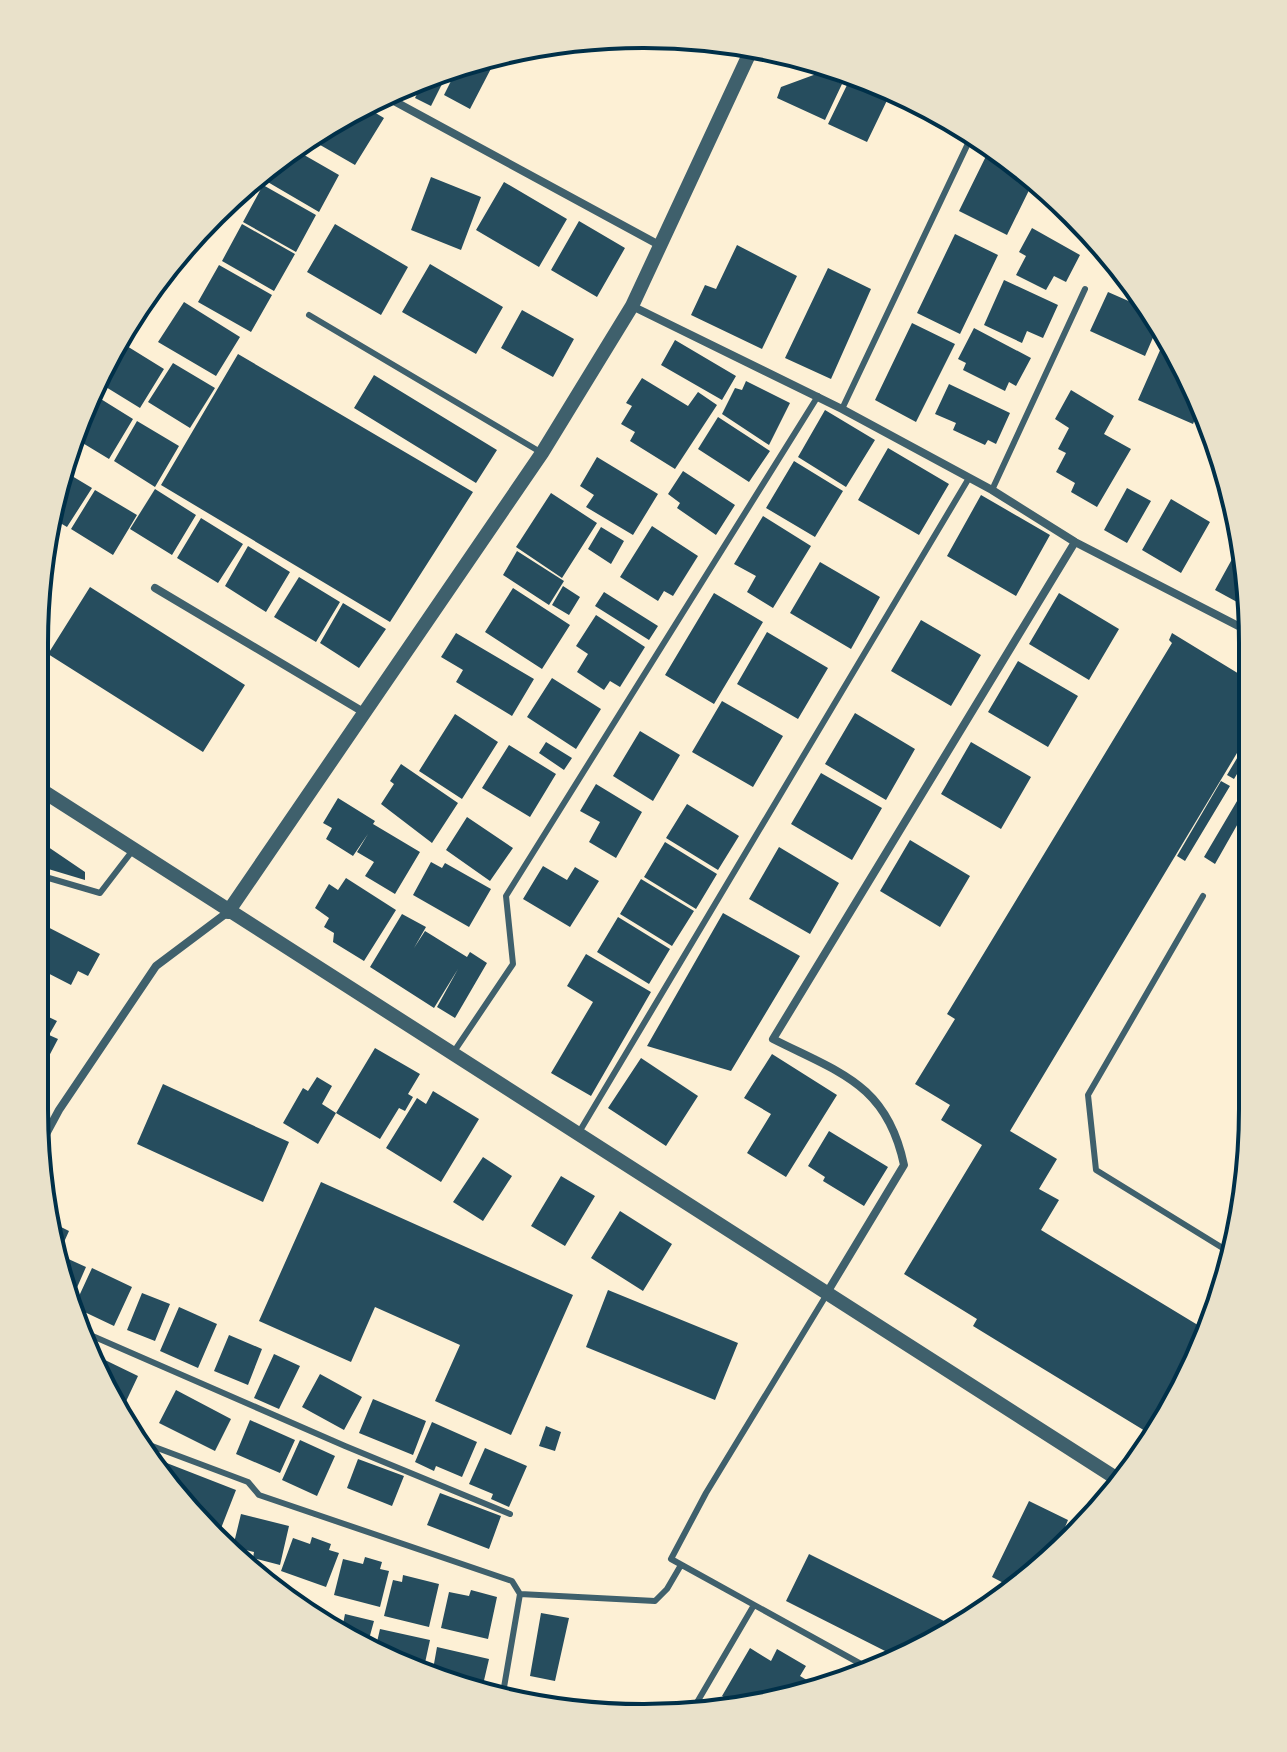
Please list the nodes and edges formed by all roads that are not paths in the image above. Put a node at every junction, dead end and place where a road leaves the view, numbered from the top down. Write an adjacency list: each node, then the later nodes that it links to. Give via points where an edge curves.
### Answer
1 (748, 57): 4 (street)
2 (396, 102): 4 (street)
3 (968, 144): 9 (lane)
4 (661, 246): 6 (street)
5 (1085, 289): 12 (lane)
6 (632, 306): 8 (street); 10 (street)
7 (309, 315): 10 (lane)
8 (818, 396): 9 (street); 22 (lane, via 506,896 513,964)
9 (842, 409): 11 (street)
10 (542, 453): 16 (street)
11 (969, 478): 12 (street); 24 (lane)
12 (992, 490): 13 (street)
13 (1075, 542): 15 (street); 26 (street, via 773,1039 861,1083 897,1133 904,1165)
14 (155, 588): 16 (street)
15 (1239, 626)
16 (365, 713): 21 (street)
17 (48, 794): 18 (street)
18 (133, 850): 19 (lane, via 100,893); 21 (street)
19 (48, 878)
20 (1203, 896): 25 (lane, via 1088,1095 1096,1170)
21 (228, 912): 22 (street); 23 (street, via 156,966)
22 (452, 1054): 24 (street)
23 (49, 1129)
24 (578, 1134): 26 (street)
25 (1223, 1248)
26 (828, 1291): 29 (street); 31 (lane, via 706,1493 671,1559)
27 (93, 1336): 30 (lane)
28 (153, 1447): 32 (lane, via 248,1482 259,1495 512,1581)
29 (1112, 1476)
30 (510, 1514)
31 (681, 1565): 32 (lane, via 655,1601); 33 (lane)
32 (520, 1594): 35 (lane)
33 (754, 1605): 34 (lane); 36 (lane)
34 (859, 1663)
35 (504, 1688)
36 (698, 1701)

